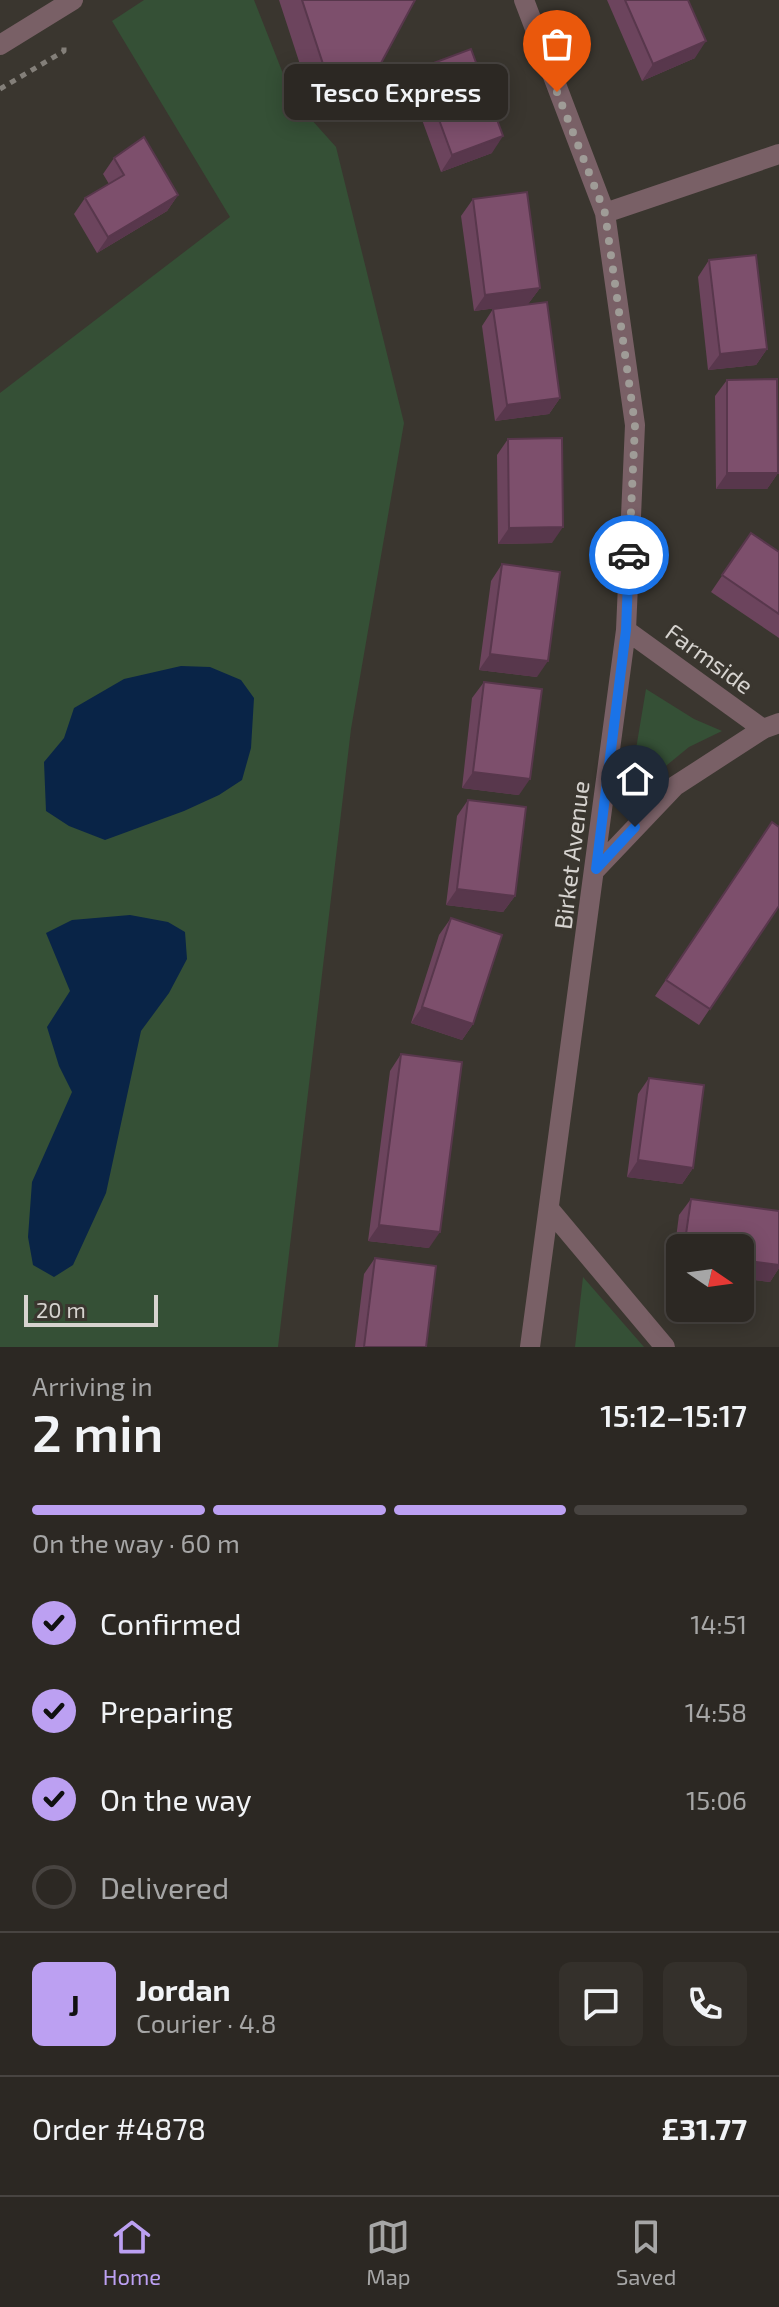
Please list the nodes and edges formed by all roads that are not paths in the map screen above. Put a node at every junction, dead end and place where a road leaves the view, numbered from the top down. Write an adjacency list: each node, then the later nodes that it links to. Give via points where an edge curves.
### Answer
1 (73, 0): 3 (street)
2 (524, 0): 5 (street, Birket Avenue)
3 (0, 45)
4 (779, 154): 5 (street)
5 (605, 213): 6 (street, Birket Avenue, via 635,425)
6 (626, 630): 7 (street, Farmside); 8 (street, Birket Avenue)
7 (771, 726): 8 (street, Farmside, via 675,786)
8 (596, 869): 9 (street, Birket Avenue)
9 (550, 1210): 10 (street, Birket Avenue); 11 (street)
10 (530, 1347)
11 (665, 1347)

